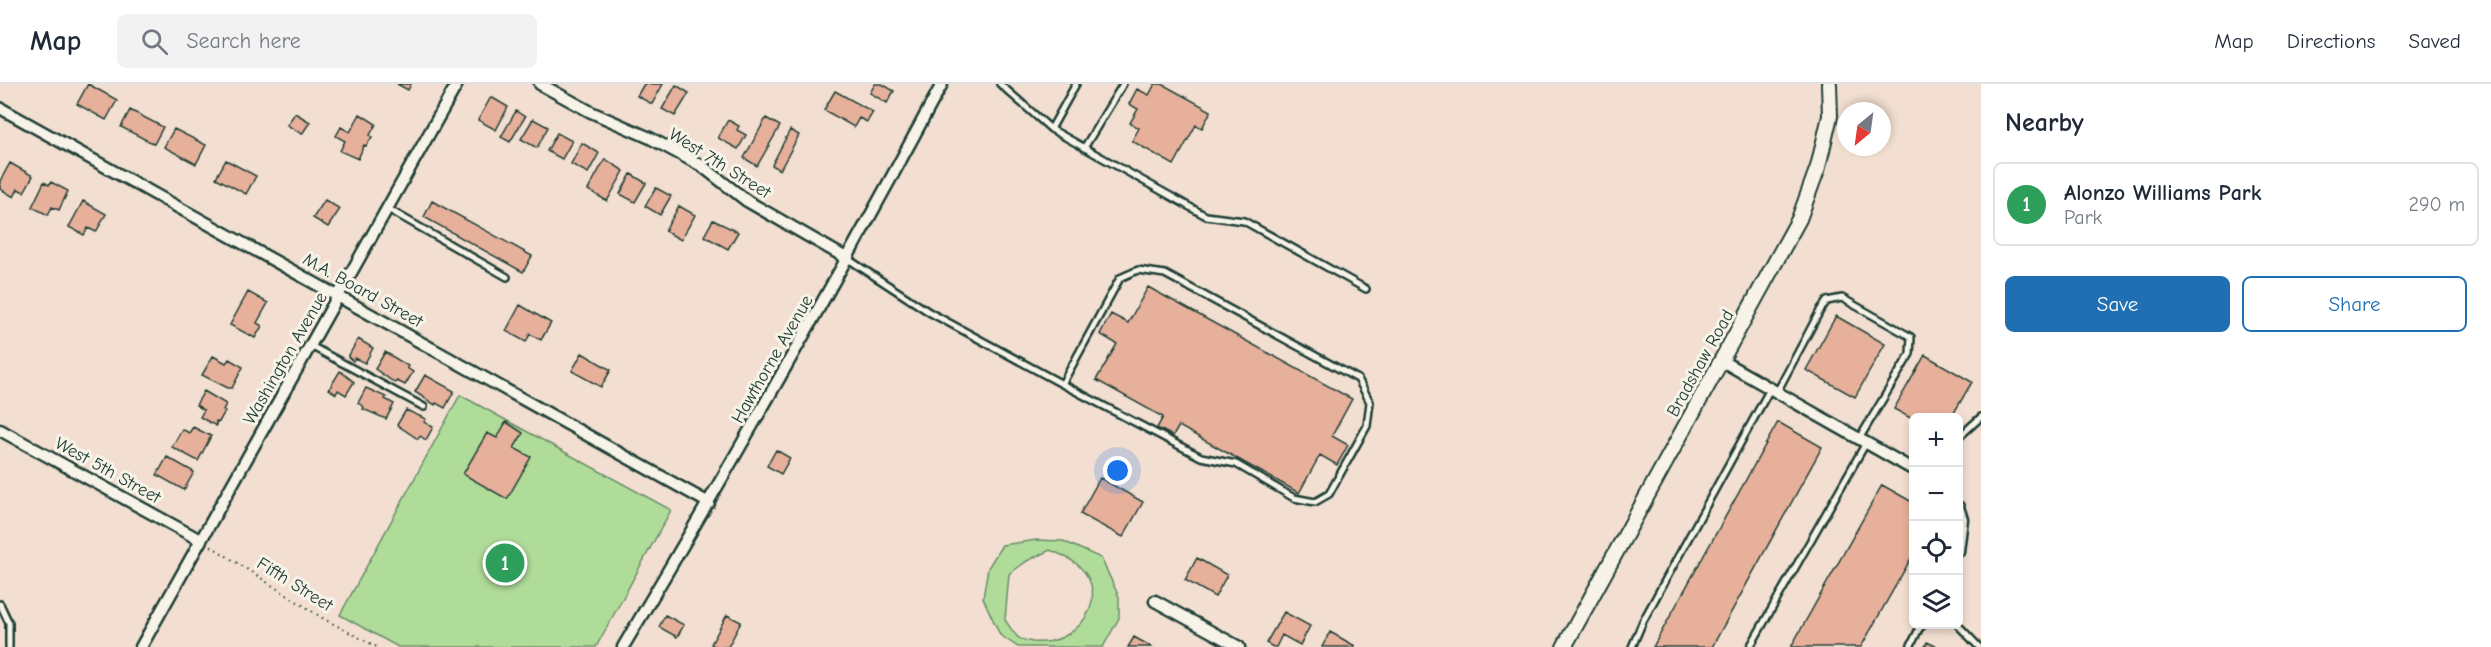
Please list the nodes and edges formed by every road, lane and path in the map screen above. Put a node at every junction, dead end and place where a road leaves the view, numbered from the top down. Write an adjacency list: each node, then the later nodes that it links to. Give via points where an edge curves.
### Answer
1 (457, 84): 11 (street, Washington Avenue)
2 (540, 84): 12 (street, West 7th Street, via 702,166 747,201)
3 (942, 84): 12 (street, Hawthorne Avenue)
4 (1000, 84): 9 (lane)
5 (1076, 84): 9 (lane)
6 (1123, 84): 10 (lane)
7 (1829, 84): 17 (street, Bradshaw Road, via 1830,116 1818,167 1799,219)
8 (0, 108): 15 (street, M.A. Board Street)
9 (1051, 129): 10 (lane)
10 (1084, 148): 14 (lane, via 1206,216 1244,221)
11 (388, 208): 13 (lane); 15 (street, Washington Avenue)
12 (848, 259): 18 (lane, via 929,312); 26 (street, Hawthorne Avenue)
13 (507, 277)
14 (1366, 289)
15 (339, 296): 16 (street, Washington Avenue); 26 (street, M.A. Board Street)
16 (311, 346): 20 (lane); 27 (street, Washington Avenue)
17 (1722, 361): 19 (street); 37 (street, Bradshaw Road)
18 (1062, 384): 18 (lane, via 1201,457 1236,464 1294,498 1315,502 1329,494 1367,426 1370,402 1358,379 1165,274 1138,270 1120,278)
19 (1773, 390): 24 (street); 24 (lane, via 1827,301 1842,298 1911,337 1910,354); 38 (lane)
20 (424, 407)
21 (1981, 417): 23 (lane)
22 (0, 430): 27 (street, West 5th Street)
23 (1963, 434)
24 (1862, 441): 25 (street); 39 (lane)
25 (1909, 467)
26 (709, 503): 35 (street, Hawthorne Avenue)
27 (200, 540): 33 (street, Washington Avenue); 34 (path, Fifth Street, via 324,619)
28 (1155, 601): 36 (street)
29 (0, 604): 32 (lane, via 9,623)
30 (1919, 629): 40 (lane)
31 (1963, 629): 41 (lane)
32 (9, 647)
33 (141, 647)
34 (377, 647)
35 (623, 647)
36 (1239, 647)
37 (1564, 647)
38 (1632, 647)
39 (1750, 647)
40 (1910, 647)
41 (1979, 647)

